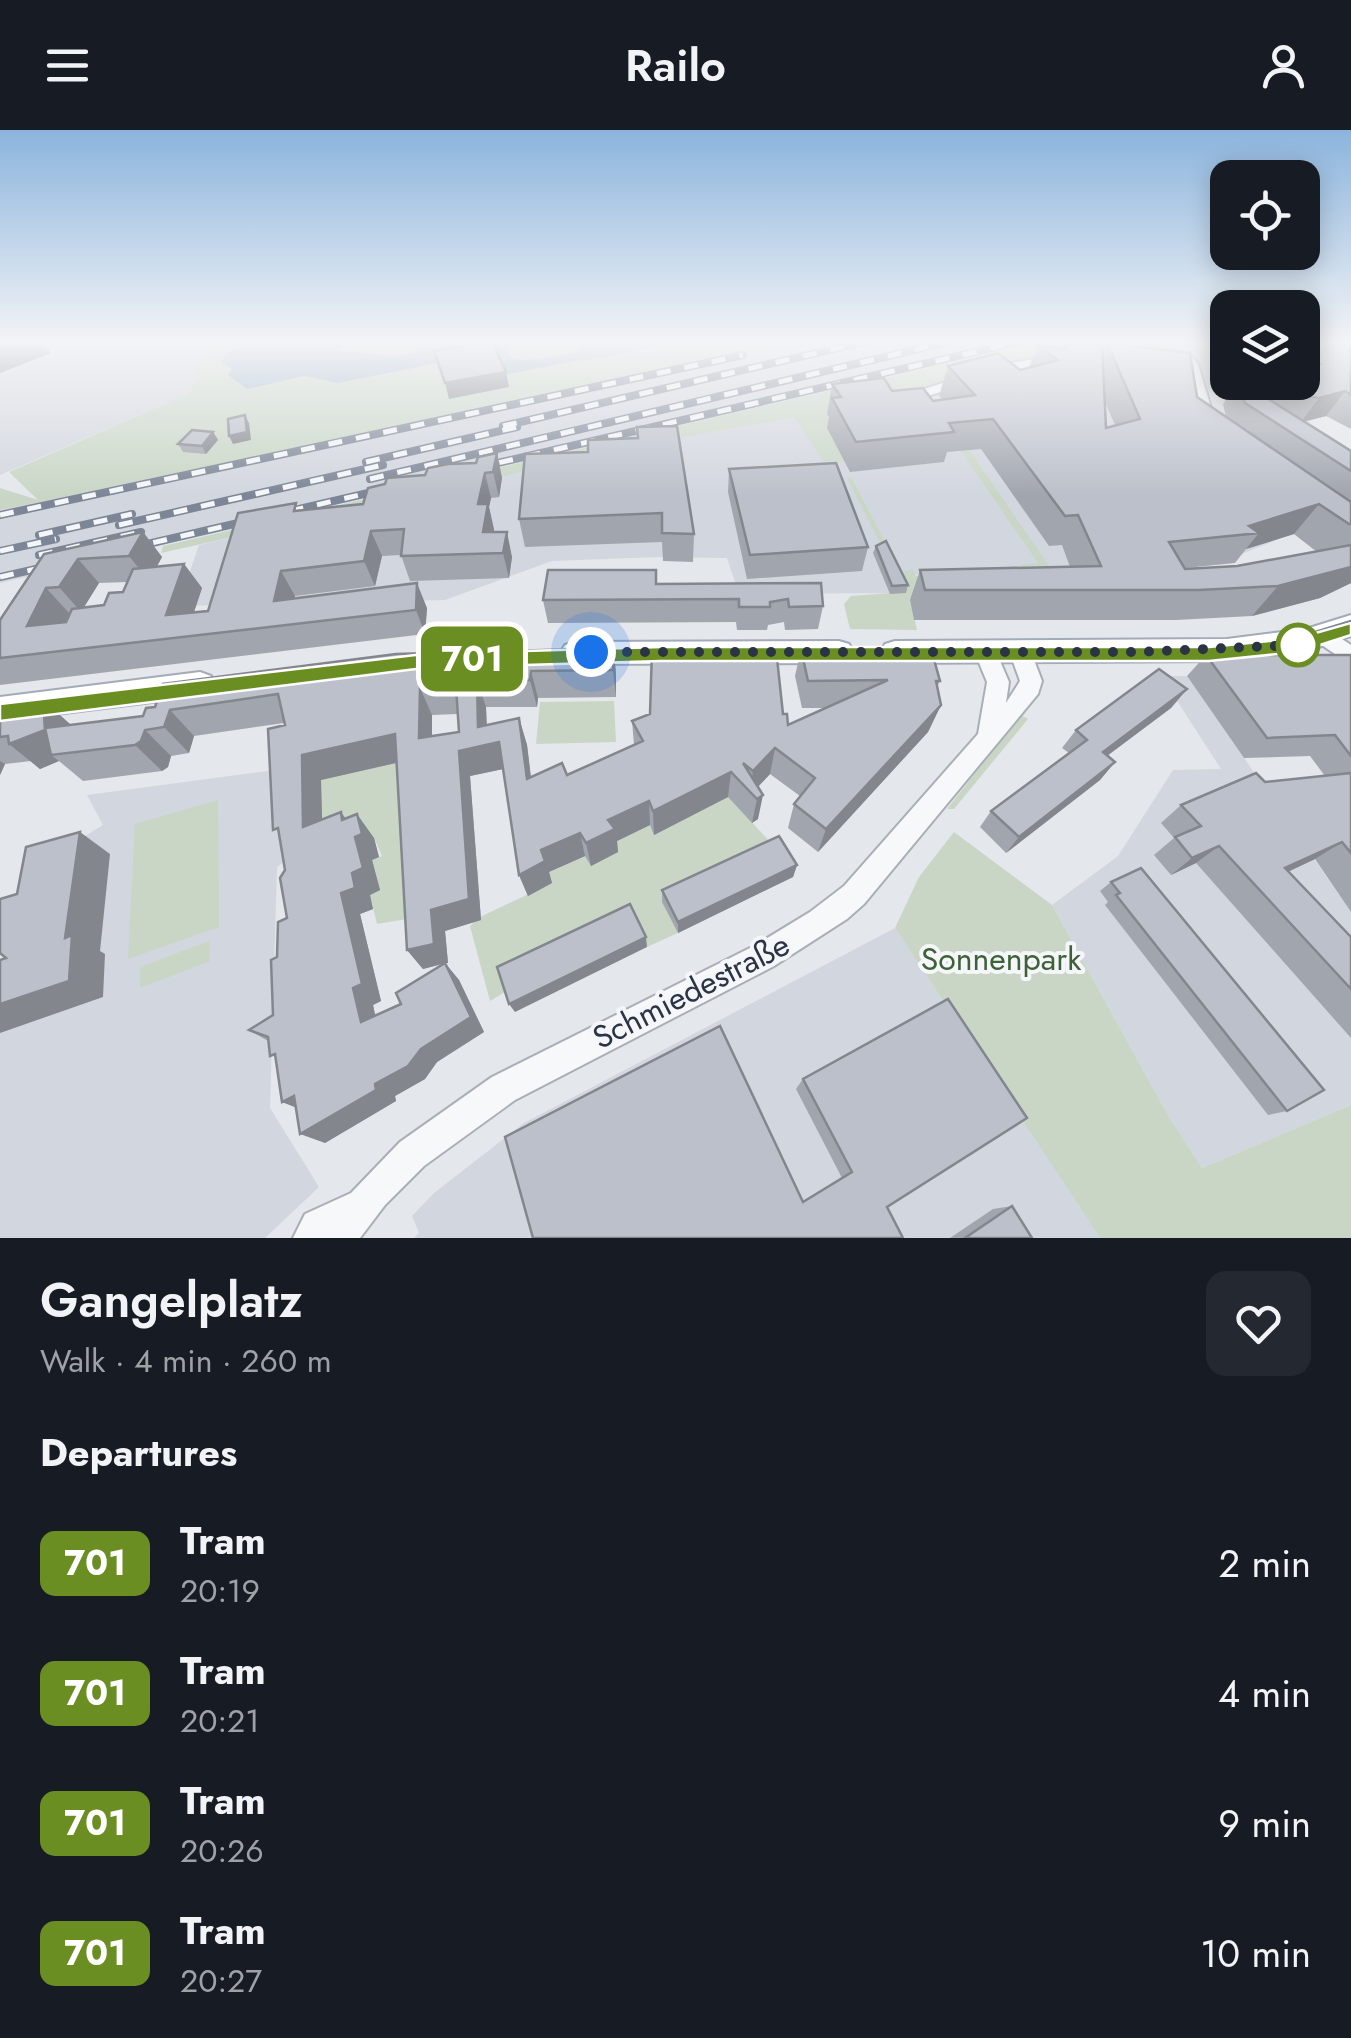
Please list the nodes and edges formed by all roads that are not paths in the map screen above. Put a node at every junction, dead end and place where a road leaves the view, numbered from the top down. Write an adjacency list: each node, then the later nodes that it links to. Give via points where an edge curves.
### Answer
1 (917, 393): 3 (street)
2 (1199, 393): 4 (street, via 1210,430)
3 (892, 406)
4 (1221, 438)
5 (1338, 630): 7 (main road, via 1226,650); 9 (street)
6 (986, 653): 7 (main road); 8 (main road); 12 (street, Schmiedestraße, via 998,682)
7 (1021, 653): 12 (street, Schmiedestraße, via 1031,681 1027,694)
8 (537, 654)
9 (1351, 657)
10 (232, 680): 11 (main road)
11 (0, 709)
12 (988, 735): 13 (street, Schmiedestraße, via 824,922 496,1092)
13 (359, 1206): 14 (street, Schmiedestraße, via 318,1227); 15 (street, Schmiedestraße)
14 (311, 1238)
15 (338, 1238)

